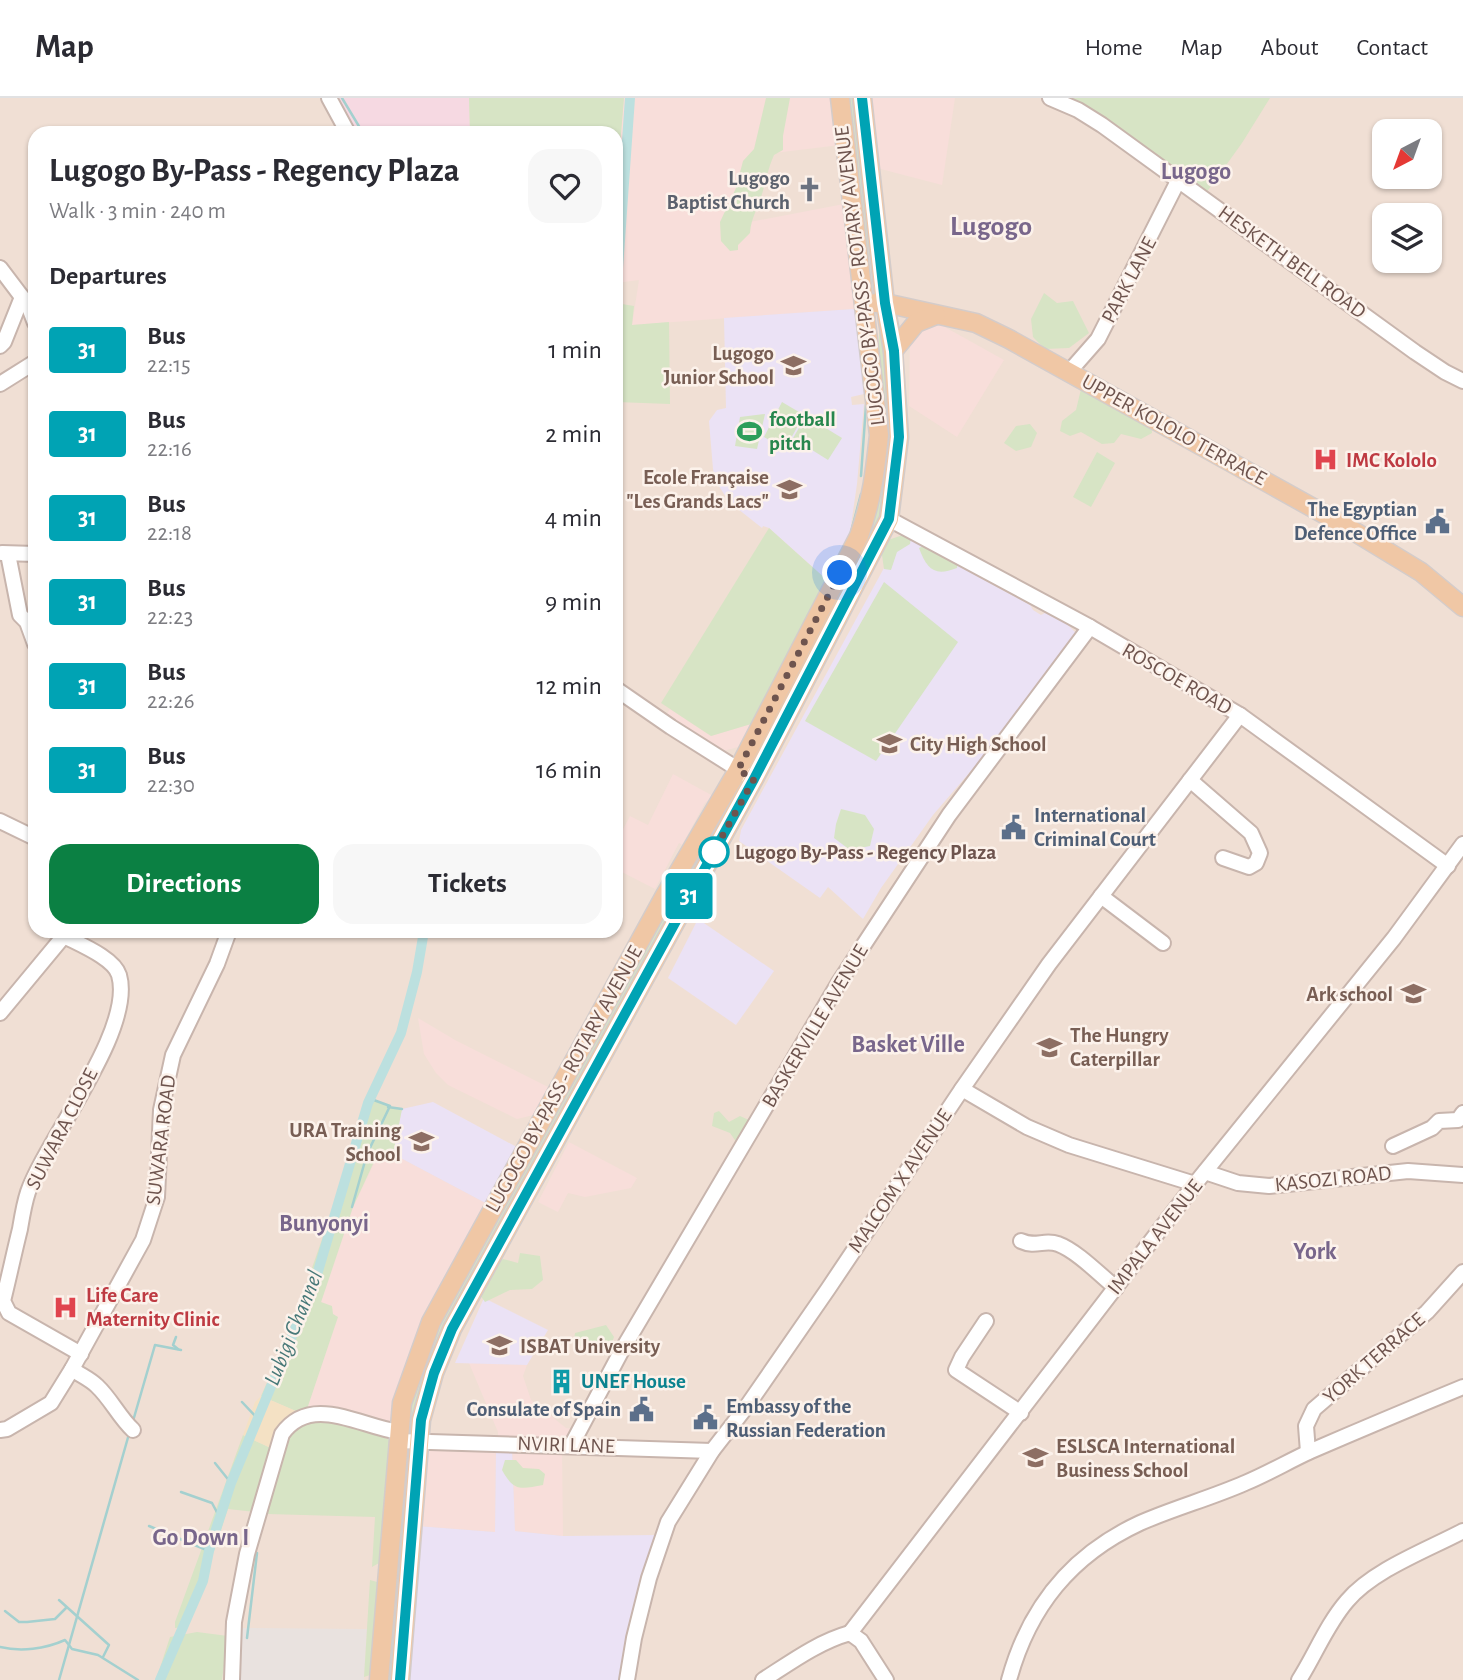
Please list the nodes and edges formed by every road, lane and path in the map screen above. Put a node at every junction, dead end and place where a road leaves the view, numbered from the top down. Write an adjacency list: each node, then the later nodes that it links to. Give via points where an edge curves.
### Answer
1 (329, 98): 5 (street)
2 (840, 98): 8 (main road, LUGOGO BY-PASS - ROTARY AVENUE)
3 (862, 98): 7 (main road, LUGOGO BY-PASS - ROTARY AVENUE)
4 (1050, 98): 6 (street, HESKETH BELL ROAD, via 1102,125)
5 (344, 126)
6 (1178, 181): 18 (street, PARK LANE, via 1098,339); 19 (street, HESKETH BELL ROAD, via 1428,361)
7 (877, 234): 8 (main road); 12 (main road, LUGOGO BY-PASS - ROTARY AVENUE)
8 (857, 236): 11 (main road, LUGOGO BY-PASS - ROTARY AVENUE)
9 (0, 268): 10 (street)
10 (22, 297): 13 (street); 15 (street)
11 (864, 303): 12 (main road, UPPER KOLOLO TERRACE); 29 (main road, LUGOGO BY-PASS - ROTARY AVENUE, via 879,435 868,511)
12 (885, 303): 14 (main road, UPPER KOLOLO TERRACE); 16 (main road, LUGOGO BY-PASS - ROTARY AVENUE)
13 (28, 309)
14 (936, 315): 16 (main road, via 916,323); 18 (main road, UPPER KOLOLO TERRACE, via 976,323)
15 (0, 346)
16 (894, 351): 21 (main road, LUGOGO BY-PASS - ROTARY AVENUE, via 899,437)
17 (28, 366): 20 (street)
18 (1069, 372): 24 (main road, UPPER KOLOLO TERRACE, via 1342,524 1421,572)
19 (1463, 381)
20 (0, 384)
21 (889, 519): 26 (street, ROSCOE ROAD); 29 (main road, LUGOGO BY-PASS - ROTARY AVENUE)
22 (4, 554): 23 (street); 25 (street, via 20,615)
23 (28, 555)
24 (1463, 607)
25 (28, 625)
26 (1090, 627): 28 (street, ROSCOE ROAD); 60 (street, BASKERVILLE AVENUE, via 949,815 838,984 622,1350)
27 (623, 694): 29 (street)
28 (1240, 715): 30 (street, MALCOM X AVENUE); 35 (street, ROSCOE ROAD)
29 (746, 774): 58 (main road, LUGOGO BY-PASS - ROTARY AVENUE, via 663,897 431,1322 402,1403); 59 (main road, LUGOGO BY-PASS - ROTARY AVENUE, via 452,1329 426,1398)
30 (1190, 780): 34 (street, via 1251,833 1260,853 1249,867); 36 (street, MALCOM X AVENUE)
31 (0, 821): 32 (street)
32 (28, 835)
33 (1463, 844): 35 (street, IMPALA AVENUE)
34 (1223, 858)
35 (1448, 866): 45 (street, IMPALA AVENUE)
36 (1101, 896): 40 (street); 42 (street, MALCOM X AVENUE)
37 (63, 938): 41 (street)
38 (72, 938): 52 (street, SUWARA CLOSE, via 115,967 122,996 101,1054 28,1192 3,1301 9,1312)
39 (226, 938): 52 (street, SUWARA ROAD, via 173,1055 161,1110 157,1197 143,1240)
40 (1163, 943)
41 (0, 1013)
42 (962, 1089): 47 (street, via 1027,1127 1069,1145); 61 (street, MALCOM X AVENUE)
43 (1463, 1113): 44 (street, via 1458,1120 1439,1121)
44 (1393, 1146)
45 (1205, 1172): 46 (street, KASOZI ROAD, via 1238,1183 1269,1186 1408,1171); 47 (street, IMPALA AVENUE)
46 (1463, 1175)
47 (1195, 1185): 50 (street, IMPALA AVENUE)
48 (1021, 1241): 50 (street, via 1057,1243)
49 (1463, 1272): 62 (street, YORK TERRACE, via 1427,1312 1314,1409 1306,1426)
50 (1116, 1288): 55 (street, IMPALA AVENUE)
51 (986, 1321): 55 (street, via 956,1370)
52 (81, 1354): 53 (street, SUWARA ROAD)
53 (72, 1370): 56 (street, SUWARA ROAD, via 51,1403); 57 (street, via 97,1386)
54 (1463, 1387): 62 (street)
55 (1021, 1413): 64 (street, IMPALA AVENUE)
56 (0, 1430)
57 (133, 1430)
58 (398, 1436): 59 (street, NVIRI LANE); 65 (street, NVIRI LANE, via 354,1419 314,1413 287,1426 247,1554 234,1622); 66 (main road, LUGOGO BY-PASS - ROTARY AVENUE)
59 (419, 1441): 60 (street, NVIRI LANE); 67 (main road, LUGOGO BY-PASS - ROTARY AVENUE)
60 (571, 1446): 61 (street, NVIRI LANE)
61 (712, 1451): 68 (street, MALCOM X AVENUE, via 668,1522 649,1578)
62 (1308, 1452): 71 (street, via 1245,1483 1141,1522 1096,1547 1049,1594)
63 (1463, 1531): 72 (street, via 1358,1591 1339,1612)
64 (850, 1633): 69 (street, via 815,1647); 70 (street, via 861,1641)
65 (232, 1680)
66 (379, 1680)
67 (400, 1680)
68 (627, 1680)
69 (763, 1680)
70 (886, 1680)
71 (1009, 1680)
72 (1298, 1680)

